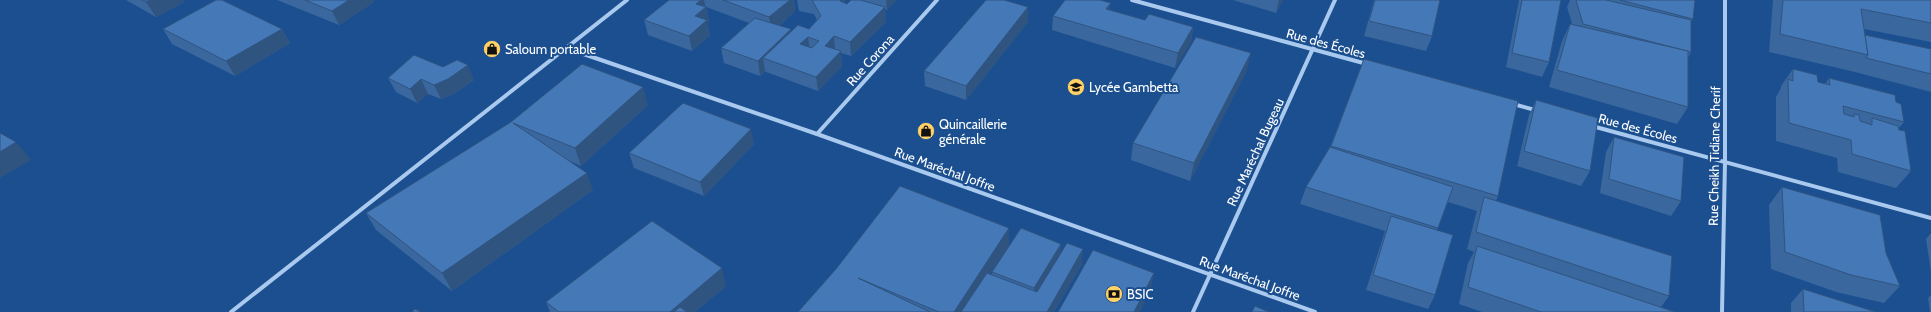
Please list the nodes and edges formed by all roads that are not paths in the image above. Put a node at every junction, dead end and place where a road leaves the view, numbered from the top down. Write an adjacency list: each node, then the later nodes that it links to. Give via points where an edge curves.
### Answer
1 (627, 0): 6 (street)
2 (937, 0): 12 (street, Rue Corona)
3 (1132, 0): 7 (street, Rue des Écoles)
4 (1335, 0): 7 (street, Rue Maréchal Bugeau)
5 (1725, 0): 13 (street, Rue Cheikh Tidiane Cherif)
6 (566, 48): 12 (street, Rue Maréchal Joffre); 16 (street)
7 (1312, 50): 8 (street, Rue des Écoles); 15 (street, Rue Maréchal Bugeau)
8 (1374, 66)
9 (1511, 104): 10 (street)
10 (1542, 112)
11 (1588, 125): 13 (street, Rue des Écoles)
12 (817, 134): 15 (street, Rue Maréchal Joffre)
13 (1725, 162): 14 (street, Rue des Écoles); 19 (street, Rue Cheikh Tidiane Cherif)
14 (1931, 218)
15 (1210, 274): 17 (street, Rue Maréchal Bugeau); 18 (street, Rue Maréchal Joffre)
16 (231, 312)
17 (1193, 312)
18 (1315, 312)
19 (1722, 312)

